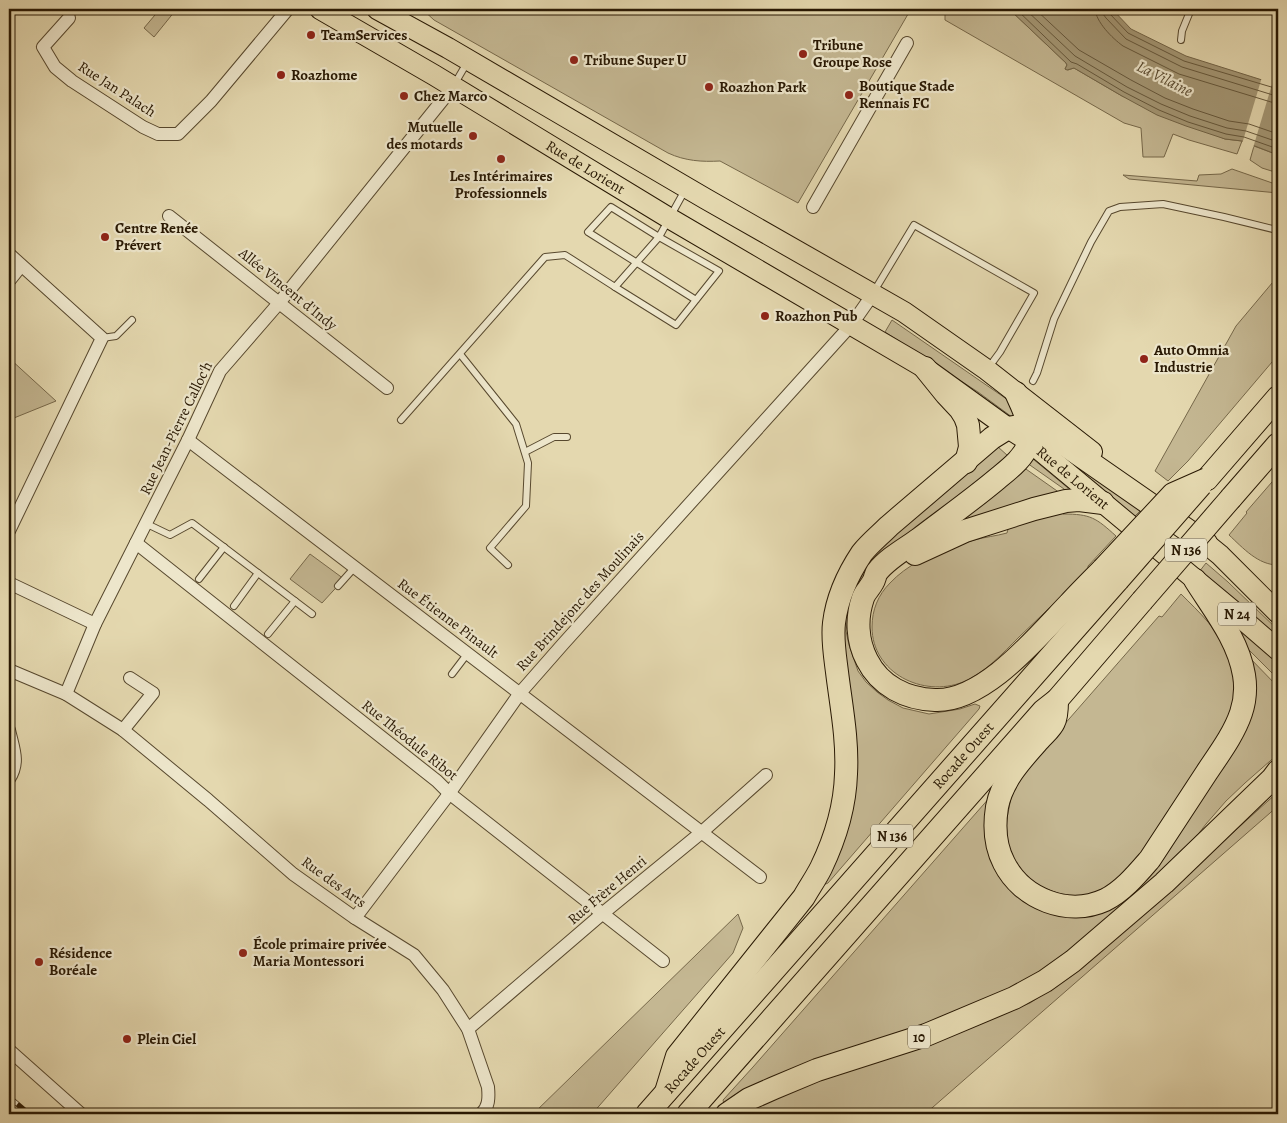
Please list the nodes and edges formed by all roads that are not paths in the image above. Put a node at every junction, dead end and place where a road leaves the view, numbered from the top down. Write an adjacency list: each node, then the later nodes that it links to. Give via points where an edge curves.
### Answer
1 (288, 9): 5 (street, Rue Jan Palach, via 212,100 178,134 158,134 143,127 55,67 43,47)
2 (320, 9): 9 (main road, Rue de Lorient)
3 (377, 9): 8 (main road, Rue de Lorient)
4 (1191, 9): 6 (lane)
5 (69, 18)
6 (1181, 40)
7 (907, 43): 11 (street)
8 (468, 60): 9 (lane); 10 (main road, Rue de Lorient)
9 (452, 87): 13 (main road, Rue de Lorient); 23 (street, Rue Jean-Pierre Calloc'h)
10 (687, 187): 13 (lane); 21 (main road, Rue de Lorient)
11 (813, 207)
12 (169, 216): 23 (street, Allée Vincent d'Indy)
13 (669, 218): 15 (lane); 25 (main road, Rue de Lorient)
14 (1277, 230): 30 (lane, via 1163,204 1113,209 1091,242 1054,319 1037,373)
15 (659, 237): 17 (lane); 17 (lane, via 611,207 588,232); 22 (lane, via 719,272)
16 (9, 254): 18 (street)
17 (637, 262): 20 (lane); 22 (lane)
18 (21, 266): 19 (street); 26 (street)
19 (9, 281)
20 (615, 287): 22 (lane, via 676,324); 27 (lane, via 565,256 545,257)
21 (873, 294): 25 (street); 29 (main road, Rue de Lorient); 29 (lane, via 914,225 1034,293)
22 (696, 300)
23 (279, 303): 31 (street, Allée Vincent d'Indy); 36 (street, Rue Jean-Pierre Calloc'h, via 220,371)
24 (132, 320): 26 (lane, via 116,336)
25 (852, 324): 28 (main road, Rue de Lorient); 66 (street, Rue Brindejonc des Moulinais)
26 (102, 338): 42 (street)
27 (460, 354): 33 (lane); 38 (lane, via 516,424)
28 (925, 368): 34 (main road, Rue de Lorient); 39 (highway, via 965,417 970,447)
29 (987, 370): 30 (main road, Rue de Lorient)
30 (1024, 387): 34 (highway); 44 (main road, Rue de Lorient)
31 (387, 388)
32 (1278, 397): 49 (highway, bridge, via 1207,479 1172,494)
33 (401, 420)
34 (1022, 433): 39 (highway, via 992,438); 40 (main road, Rue de Lorient); 44 (highway, via 1065,445); 52 (highway, via 1014,464 895,556 876,573)
35 (567, 437): 38 (lane, via 554,437)
36 (188, 440): 41 (street, Rue Jean-Pierre Calloc'h); 47 (street, Rue Étienne Pinault)
37 (1278, 444): 68 (highway, Rocade Ouest / N 136, bridge)
38 (525, 452): 46 (lane, via 528,463 526,506 490,548)
39 (966, 462): 82 (highway, via 873,542 855,565 842,590 834,622 846,750 842,813 821,869 804,897 677,1056)
40 (1103, 503): 51 (main road, Rue de Lorient / N 24); 52 (highway, via 1066,501 964,531 918,552)
41 (147, 524): 43 (street, Rue Jean-Pierre Calloc'h); 45 (lane, via 170,535 192,522)
42 (9, 531)
43 (136, 542): 59 (street, Rue Jean-Pierre Calloc'h); 74 (street, Rue Théodule Ribot)
44 (1206, 543): 57 (main road, Rue de Lorient / N 24)
45 (224, 547): 48 (lane); 50 (lane)
46 (508, 565)
47 (355, 567): 54 (lane); 62 (street, Rue Étienne Pinault)
48 (258, 573): 55 (lane); 56 (lane)
49 (1110, 574): 52 (highway, via 995,676 964,695 940,700 916,698 897,691 883,682 868,664 859,637 858,621 864,597); 82 (highway, Rocade Ouest / N 136)
50 (200, 579)
51 (1195, 580): 61 (main road, Rue de Lorient / N 24); 68 (highway, via 1238,653 1244,674 1241,713 1150,859 1117,892 1085,906 1054,904 1029,892 1007,869 997,840 996,819 1001,794 1020,761 1055,722)
52 (873, 582)
53 (9, 583): 59 (street)
54 (338, 586)
55 (295, 601): 58 (lane); 60 (lane)
56 (234, 606)
57 (1278, 613)
58 (312, 614)
59 (95, 624): 67 (street, Rue Jean-Pierre Calloc'h)
60 (268, 634)
61 (1278, 650)
62 (468, 653): 64 (lane); 66 (street, Rue Étienne Pinault)
63 (10, 672): 67 (street, Rue des Arts)
64 (452, 674)
65 (130, 678): 70 (street, via 153,694)
66 (520, 693): 74 (street, Rue Brindejonc des Moulinais); 75 (street, Rue Étienne Pinault)
67 (66, 694): 70 (street, Rue des Arts)
68 (1057, 700): 86 (highway, Rocade Ouest / N 136, via 1036,718)
69 (9, 730): 73 (street, via 16,764)
70 (123, 730): 78 (street, Rue des Arts, via 293,874)
71 (766, 775): 75 (street, Rue Frère Henri)
72 (1276, 775): 87 (highway, 10, via 1164,883 1045,981 1014,998 926,1035 791,1080 748,1100)
73 (9, 779)
74 (449, 794): 77 (street, Rue Théodule Ribot); 78 (street, Rue Brindejonc des Moulinais)
75 (702, 832): 76 (street, Rue Étienne Pinault); 77 (street, Rue Frère Henri)
76 (760, 877)
77 (602, 914): 79 (street, Rue Théodule Ribot); 80 (street, Rue Frère Henri)
78 (355, 918): 80 (street, Rue des Arts, via 414,955 444,990)
79 (664, 961)
80 (468, 1029): 84 (street, Rue des Arts, via 488,1087 486,1110)
81 (9, 1050): 83 (street)
82 (666, 1092): 85 (highway, Rocade Ouest / N 136)
83 (80, 1114)
84 (481, 1114)
85 (647, 1114)
86 (688, 1114)
87 (727, 1114)

